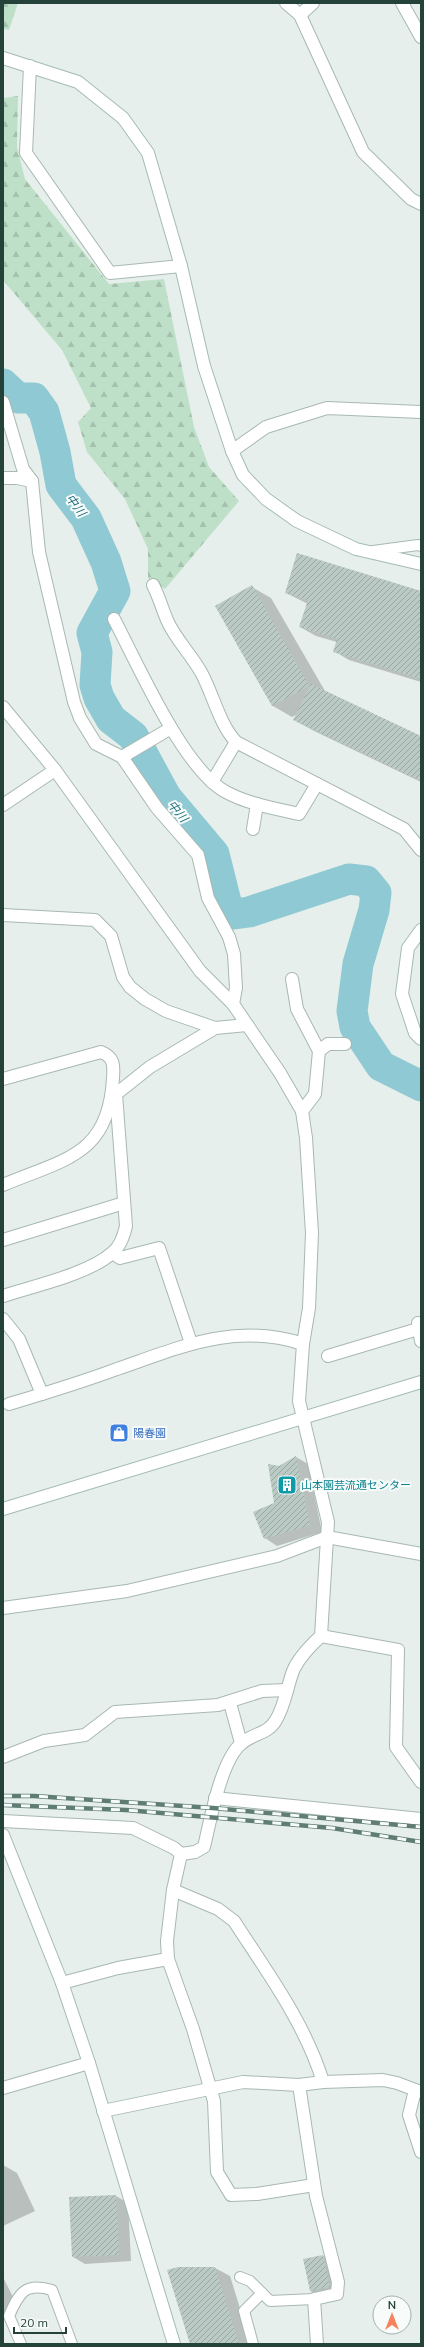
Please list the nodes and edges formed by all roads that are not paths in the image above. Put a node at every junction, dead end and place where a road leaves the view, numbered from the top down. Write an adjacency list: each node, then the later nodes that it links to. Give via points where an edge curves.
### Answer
1 (286, 3): 4 (street)
2 (313, 3): 4 (street)
3 (402, 3): 5 (street)
4 (300, 15): 8 (street, via 363,152 411,199)
5 (421, 37)
6 (3, 58): 7 (street)
7 (30, 66): 9 (street, via 78,82 123,118 148,153); 9 (street, via 26,153 110,273)
8 (421, 204)
9 (180, 266): 12 (street, via 204,366)
10 (3, 402): 14 (street, via 24,469)
11 (421, 412): 12 (street, via 327,408 266,427)
12 (232, 451): 16 (street, via 243,475 266,499 297,521 356,549)
13 (3, 478): 14 (street)
14 (32, 481): 23 (street, via 39,552 74,702 80,718 96,744)
15 (421, 546): 16 (lane)
16 (369, 552): 17 (street)
17 (421, 564)
18 (153, 585): 22 (street, via 162,602 167,620 202,673 225,730)
19 (114, 619): 21 (street)
20 (3, 707): 24 (street)
21 (171, 728): 23 (street); 25 (street)
22 (236, 742): 25 (street); 26 (street)
23 (122, 757): 34 (street, via 157,808 198,855 208,898 229,937 234,954 236,988)
24 (56, 770): 28 (street); 34 (street, via 200,971)
25 (212, 782): 27 (street, via 226,792)
26 (317, 784): 27 (street, via 299,814); 30 (street, via 404,829)
27 (257, 804): 29 (street)
28 (3, 805)
29 (253, 828)
30 (421, 850)
31 (3, 916): 36 (street, via 95,920 111,936 123,977 130,987 166,1011)
32 (421, 930): 37 (street, via 408,948 402,994 415,1033)
33 (292, 979): 39 (street, via 297,1009)
34 (233, 1004): 35 (street)
35 (247, 1025): 36 (street); 42 (street)
36 (215, 1028): 41 (street, via 150,1067)
37 (421, 1040)
38 (345, 1044): 39 (street, via 328,1044)
39 (319, 1051): 42 (street, via 315,1094)
40 (3, 1079): 41 (street, via 101,1052 112,1059)
41 (114, 1093): 43 (street, via 106,1119 93,1142 75,1154); 44 (street)
42 (302, 1111): 52 (street, via 312,1233 309,1308)
43 (3, 1185)
44 (124, 1203): 45 (street); 46 (street, via 126,1226)
45 (3, 1240)
46 (113, 1253): 47 (street, via 94,1266); 51 (street, via 120,1258 159,1248)
47 (3, 1296)
48 (3, 1319): 55 (street, via 19,1339)
49 (419, 1326): 50 (street); 53 (street)
50 (421, 1341)
51 (191, 1343): 52 (street, via 220,1336 252,1335 281,1337); 55 (street)
52 (303, 1344): 57 (street, via 299,1401)
53 (328, 1356)
54 (421, 1382): 57 (street)
55 (42, 1394): 56 (street)
56 (10, 1404)
57 (302, 1420): 58 (street); 59 (street, via 328,1522)
58 (3, 1509)
59 (327, 1537): 60 (street); 61 (street, via 277,1556 127,1591); 62 (street)
60 (421, 1554)
61 (3, 1608)
62 (321, 1636): 63 (street, via 307,1648); 67 (street, via 398,1650 396,1748)
63 (287, 1690): 64 (street, via 262,1690); 65 (street, via 271,1729)
64 (230, 1703): 65 (street); 66 (street, via 218,1706 115,1712 85,1734 44,1741)
65 (242, 1743): 68 (street, via 227,1765)
66 (3, 1757)
67 (421, 1782)
68 (215, 1798): 69 (street); 72 (street, via 204,1847)
69 (421, 1819)
70 (3, 1821): 72 (street, via 133,1828)
71 (3, 1835): 75 (street)
72 (181, 1854): 73 (street)
73 (173, 1890): 74 (street, via 167,1940); 77 (street, via 218,1909 234,1921 301,2028 316,2058)
74 (168, 1959): 75 (street, via 118,1968); 80 (street, via 193,2029)
75 (62, 1983): 76 (street)
76 (89, 2063): 79 (street); 82 (street)
77 (323, 2082): 78 (street); 81 (street, via 383,2080)
78 (299, 2085): 80 (street, via 243,2082); 84 (street)
79 (3, 2088)
80 (210, 2088): 82 (street); 84 (street, via 214,2101 217,2172 231,2195 257,2194)
81 (418, 2091): 83 (street, via 409,2116)
82 (103, 2111): 90 (street)
83 (421, 2152)
84 (314, 2185): 87 (street, via 338,2282 337,2294)
85 (240, 2277): 86 (lane)
86 (262, 2293): 87 (lane, via 270,2301); 91 (lane, via 244,2311)
87 (314, 2299): 92 (street)
88 (21, 2344): 89 (lane, via 9,2316 17,2297 24,2290 40,2286 52,2290)
89 (72, 2344)
90 (174, 2344)
91 (253, 2344)
92 (316, 2344)

